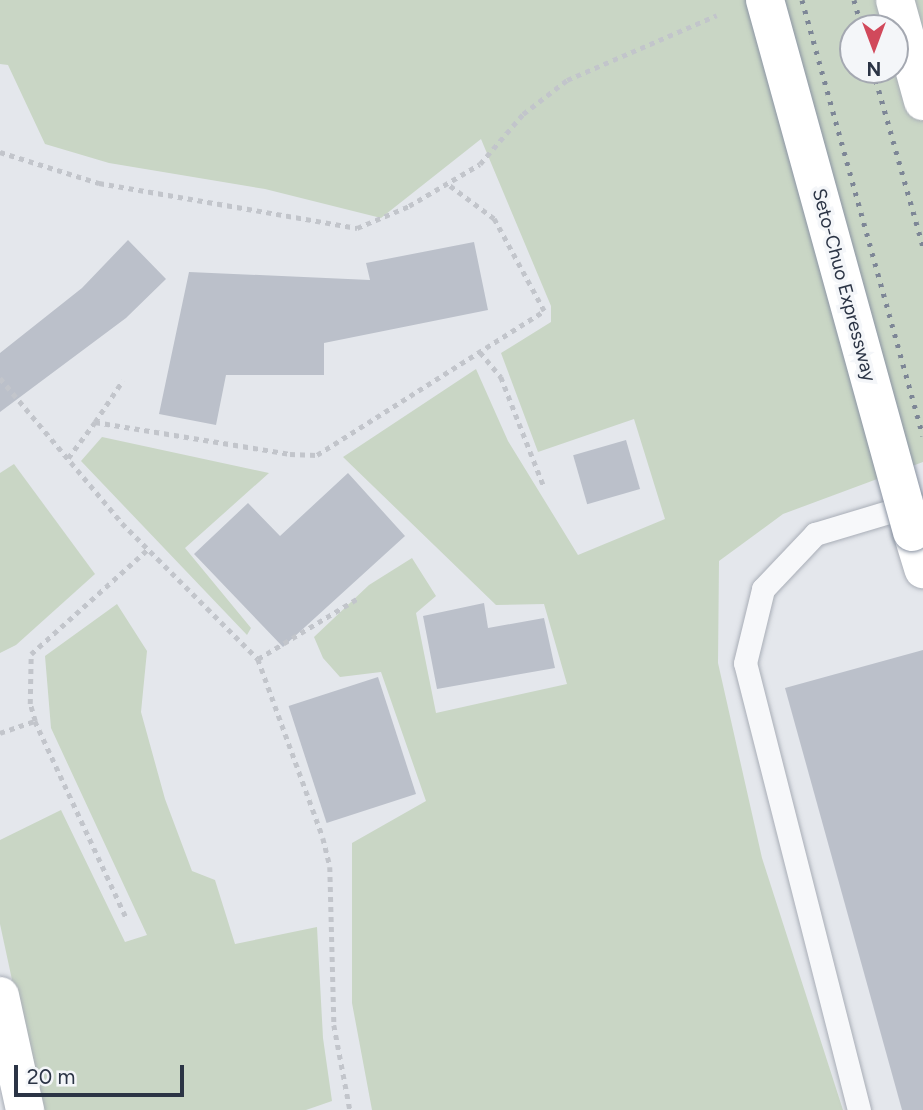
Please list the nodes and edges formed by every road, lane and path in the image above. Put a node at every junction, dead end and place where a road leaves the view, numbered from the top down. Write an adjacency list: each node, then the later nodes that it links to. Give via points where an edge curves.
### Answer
1 (765, 0): 15 (main road, Seto-Chuo Expressway, bridge)
2 (895, 0): 4 (main road)
3 (727, 10): 6 (path, via 567,80 523,114 480,164)
4 (923, 101)
5 (0, 152): 6 (path, via 99,183 357,228)
6 (447, 184): 7 (path, via 494,219 544,310)
7 (480, 352): 10 (path, via 317,455); 12 (path, via 502,377)
8 (0, 378): 11 (path)
9 (124, 380): 10 (path)
10 (95, 422): 11 (path)
11 (68, 458): 14 (path)
12 (544, 487)
13 (923, 502): 24 (lane, via 816,534 763,589 745,663)
14 (148, 549): 17 (path); 18 (path, via 31,654 30,704)
15 (923, 569)
16 (360, 597): 17 (path)
17 (258, 659): 23 (path, via 330,867 334,1024)
18 (35, 721): 19 (path); 20 (path)
19 (0, 733)
20 (127, 919)
21 (0, 996): 22 (main road)
22 (25, 1110)
23 (350, 1110)
24 (859, 1110)

